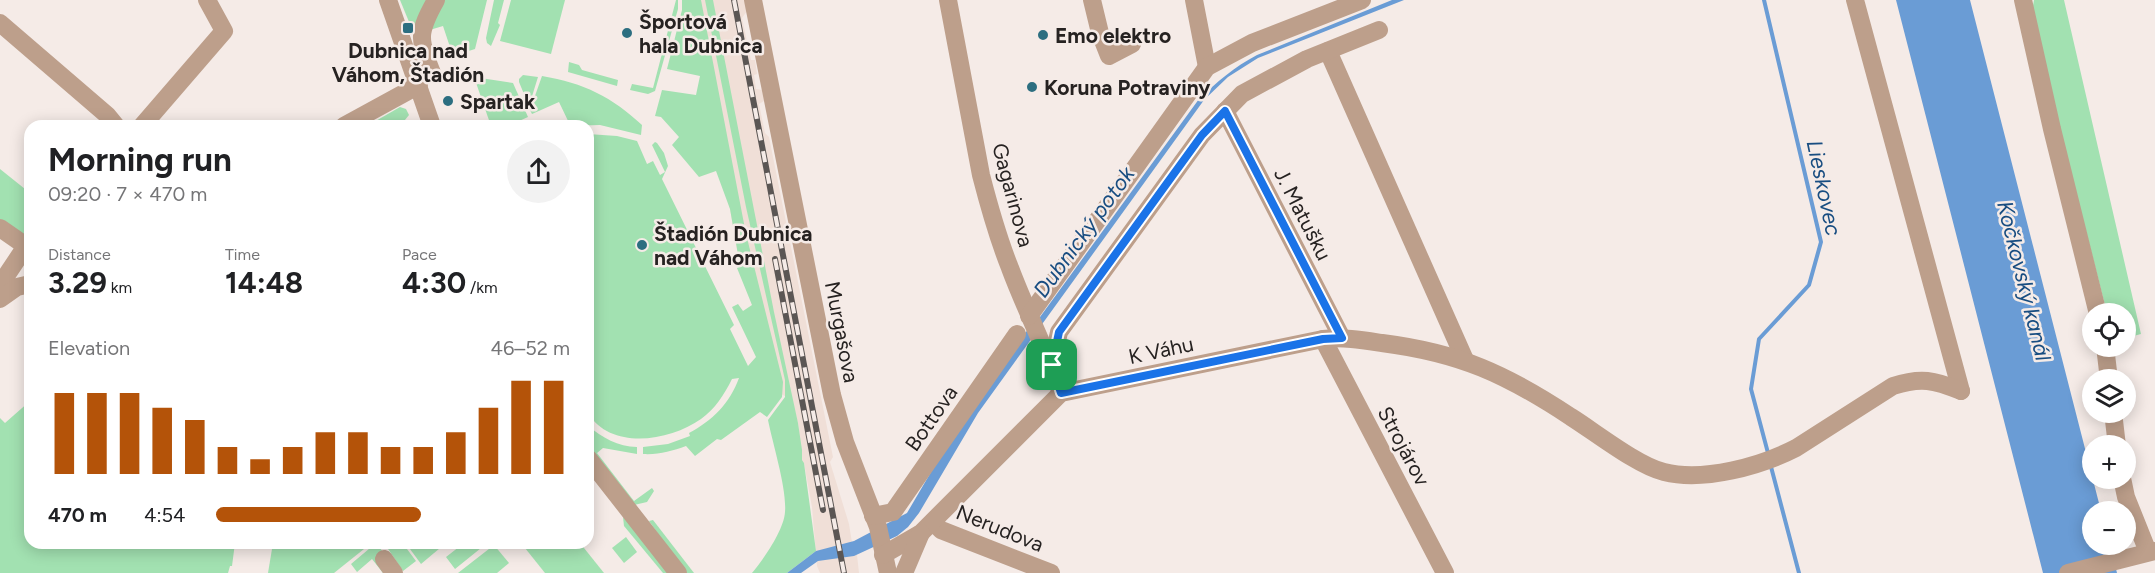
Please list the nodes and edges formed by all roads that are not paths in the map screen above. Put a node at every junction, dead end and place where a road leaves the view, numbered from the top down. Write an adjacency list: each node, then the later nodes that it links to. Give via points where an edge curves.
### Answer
1 (207, 0): 20 (street, via 224,31)
2 (388, 0): 17 (street)
3 (436, 0): 17 (street, via 421,34)
4 (753, 0): 41 (street, Murgašova, via 832,395)
5 (948, 0): 30 (street, Gagarinova, via 981,175)
6 (1092, 0): 14 (street, via 1109,56)
7 (1194, 0): 16 (street)
8 (1362, 0): 11 (street)
9 (1855, 0): 33 (street)
10 (2023, 0): 29 (street)
11 (1340, 4): 16 (street)
12 (0, 23): 19 (street)
13 (1379, 30): 15 (street)
14 (1132, 44)
15 (1328, 51): 18 (street, via 1242,94); 34 (street)
16 (1207, 67): 30 (street)
17 (425, 79): 21 (street); 22 (street)
18 (1225, 111): 32 (street, J. Matušku); 35 (street, via 1202,135 1059,332)
19 (112, 120)
20 (147, 120)
21 (354, 120)
22 (431, 120)
23 (0, 228): 24 (street)
24 (24, 245)
25 (24, 249): 26 (street)
26 (0, 285)
27 (24, 285): 28 (street)
28 (0, 299)
29 (2095, 303)
30 (1030, 317): 35 (street, Gagarinova)
31 (1017, 334): 41 (street, Bottova)
32 (1333, 338): 34 (street, K Váhu, via 1412,347); 37 (street, K Váhu); 47 (street, Strojárov)
33 (1951, 353): 36 (street); 36 (street, via 1961,391)
34 (1464, 360): 36 (street, K Váhu, via 1533,392 1651,468 1696,475 1780,456 1893,386)
35 (1048, 368): 37 (street, Gagarinova)
36 (1925, 379)
37 (1061, 393): 40 (street)
38 (594, 466): 43 (street)
39 (2124, 489): 42 (street)
40 (927, 528): 41 (street); 45 (street); 46 (street, Nerudova)
41 (879, 536): 44 (street, Murgašova)
42 (2152, 551): 48 (street)
43 (678, 573)
44 (888, 573)
45 (903, 573)
46 (1051, 573)
47 (1445, 573)
48 (2068, 573)

